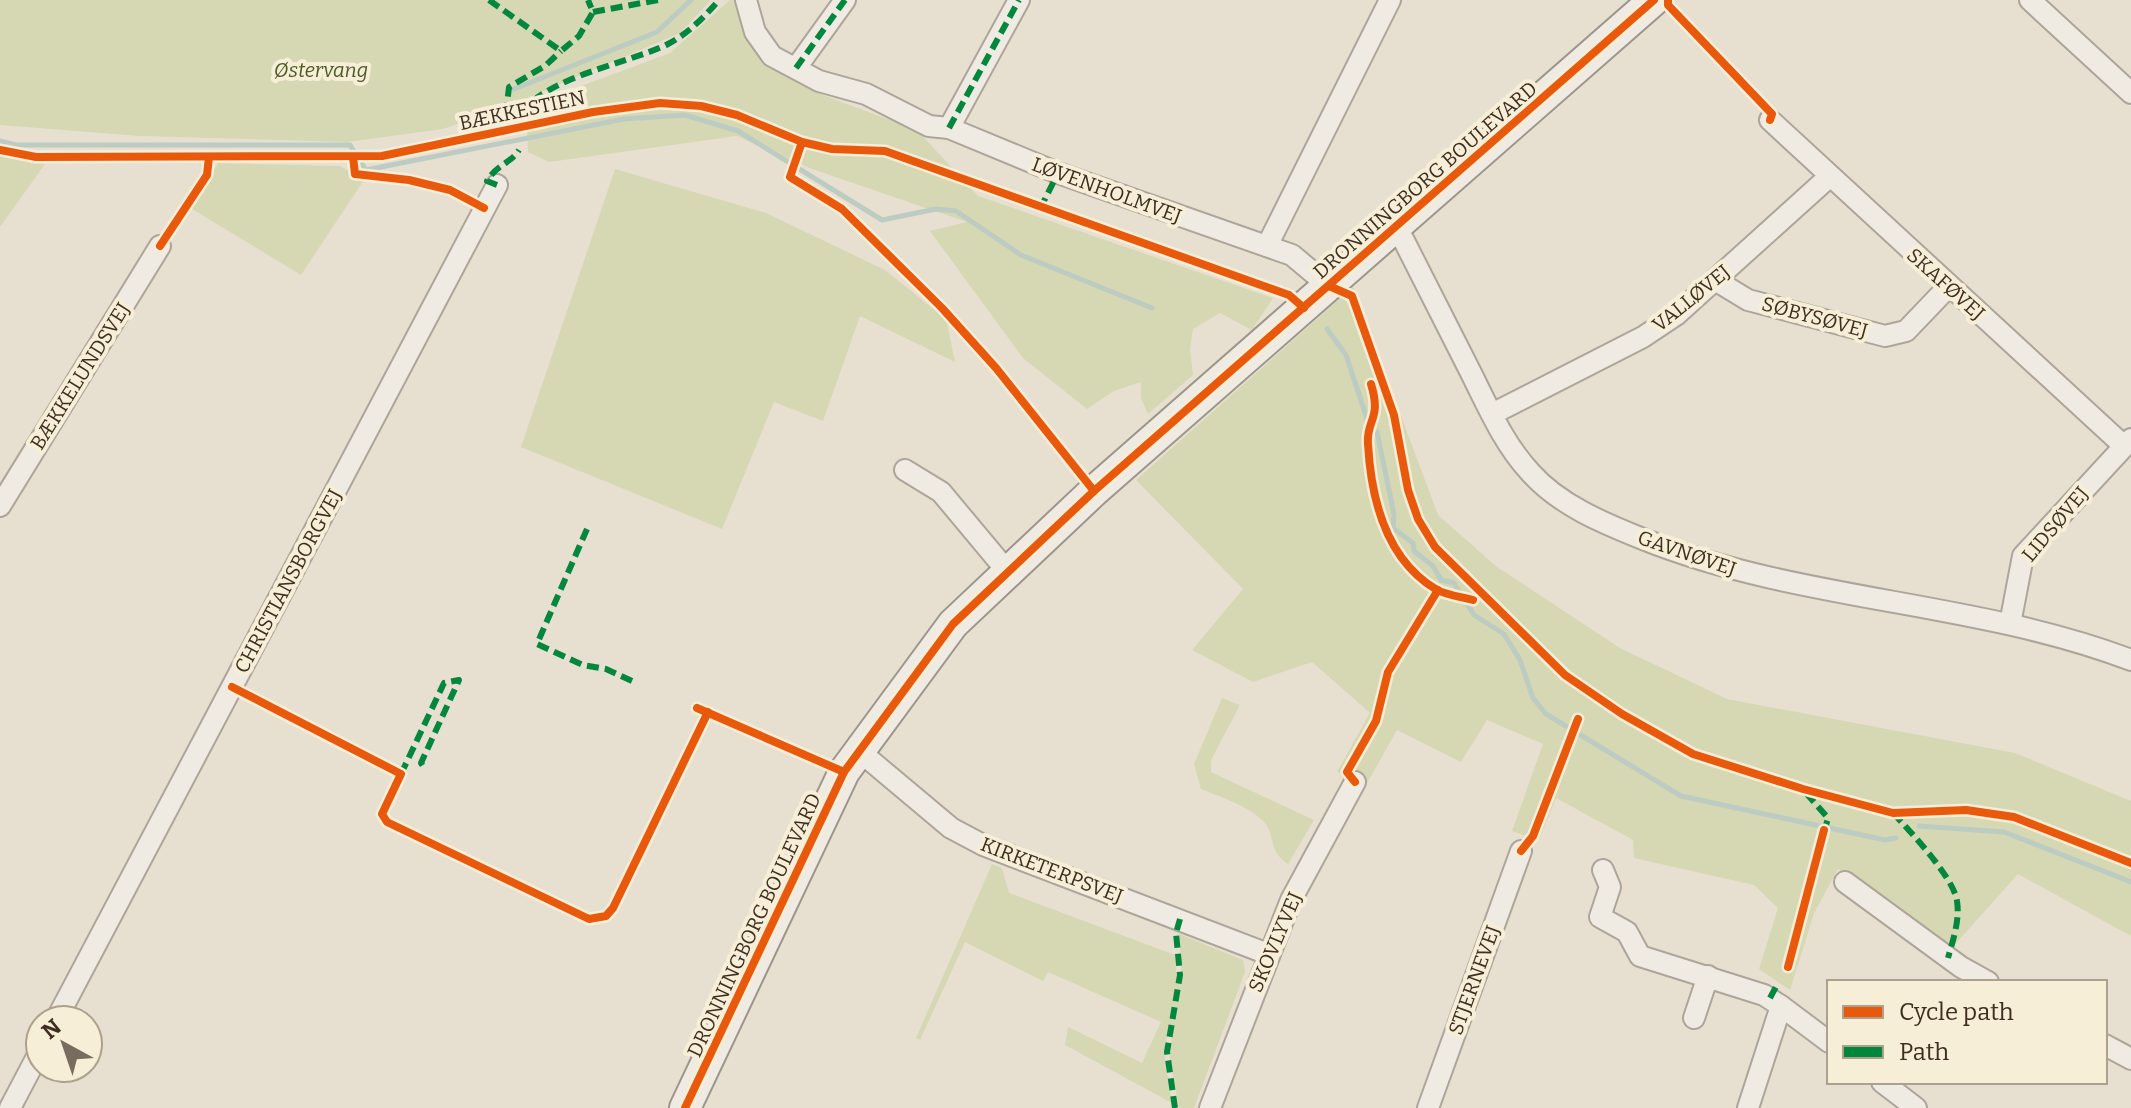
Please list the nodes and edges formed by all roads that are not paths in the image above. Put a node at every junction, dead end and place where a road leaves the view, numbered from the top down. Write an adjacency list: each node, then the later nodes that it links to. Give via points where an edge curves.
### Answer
1 (746, 0): 7 (street, LØVENHOLMVEJ, via 755,32 772,56)
2 (845, 0): 7 (street)
3 (1019, 0): 10 (street)
4 (1390, 0): 15 (street)
5 (1654, 0): 13 (street, DRONNINGBORG BOULEVARD)
6 (2030, 0): 8 (street)
7 (796, 68): 10 (street, LØVENHOLMVEJ, via 819,81 866,94 929,126)
8 (2131, 93)
9 (1770, 120): 11 (street, SKAFØVEJ)
10 (949, 128): 15 (street, LØVENHOLMVEJ, via 1058,173)
11 (1829, 177): 16 (street, VALLØVEJ); 18 (street, SKAFØVEJ)
12 (497, 185): 34 (street, CHRISTIANSBORGVEJ)
13 (1397, 227): 17 (street, DRONNINGBORG BOULEVARD); 19 (street, GAVNØVEJ)
14 (160, 246): 22 (street, BÆKKELUNDSVEJ)
15 (1267, 246): 17 (street, LØVENHOLMVEJ, via 1292,255)
16 (1715, 280): 18 (street, SØBYSØVEJ, via 1748,300 1885,336 1906,331); 19 (street, VALLØVEJ, via 1643,337)
17 (1329, 286): 23 (street, DRONNINGBORG BOULEVARD)
18 (1949, 286): 20 (street, SKAFØVEJ)
19 (1492, 414): 24 (street, GAVNØVEJ, via 1528,471 1548,489 1623,531 1729,569)
20 (2127, 442): 24 (street, LIDSØVEJ, via 2023,556)
21 (905, 470): 23 (street, via 941,492)
22 (0, 506)
23 (1007, 571): 26 (street, DRONNINGBORG BOULEVARD, via 953,624)
24 (2010, 624): 25 (street, GAVNØVEJ)
25 (2131, 660)
26 (858, 750): 31 (street, KIRKETERPSVEJ, via 951,828 983,845); 43 (street, DRONNINGBORG BOULEVARD)
27 (1355, 782): 31 (street, SKOVLYVEJ)
28 (1521, 851): 45 (street, STJERNEVEJ)
29 (1603, 870): 32 (street, via 1610,887 1600,917 1627,932 1640,956)
30 (1845, 882): 33 (street)
31 (1268, 954): 44 (street, SKOVLYVEJ)
32 (1708, 976): 35 (street); 36 (street)
33 (1984, 980)
34 (64, 1004)
35 (1781, 1006): 37 (street); 46 (street)
36 (1694, 1018)
37 (1827, 1040)
38 (2107, 1046): 39 (street)
39 (2131, 1059)
40 (24, 1081): 42 (street)
41 (1885, 1084): 47 (street)
42 (10, 1108)
43 (685, 1108)
44 (1210, 1108)
45 (1428, 1108)
46 (1748, 1108)
47 (1916, 1108)

